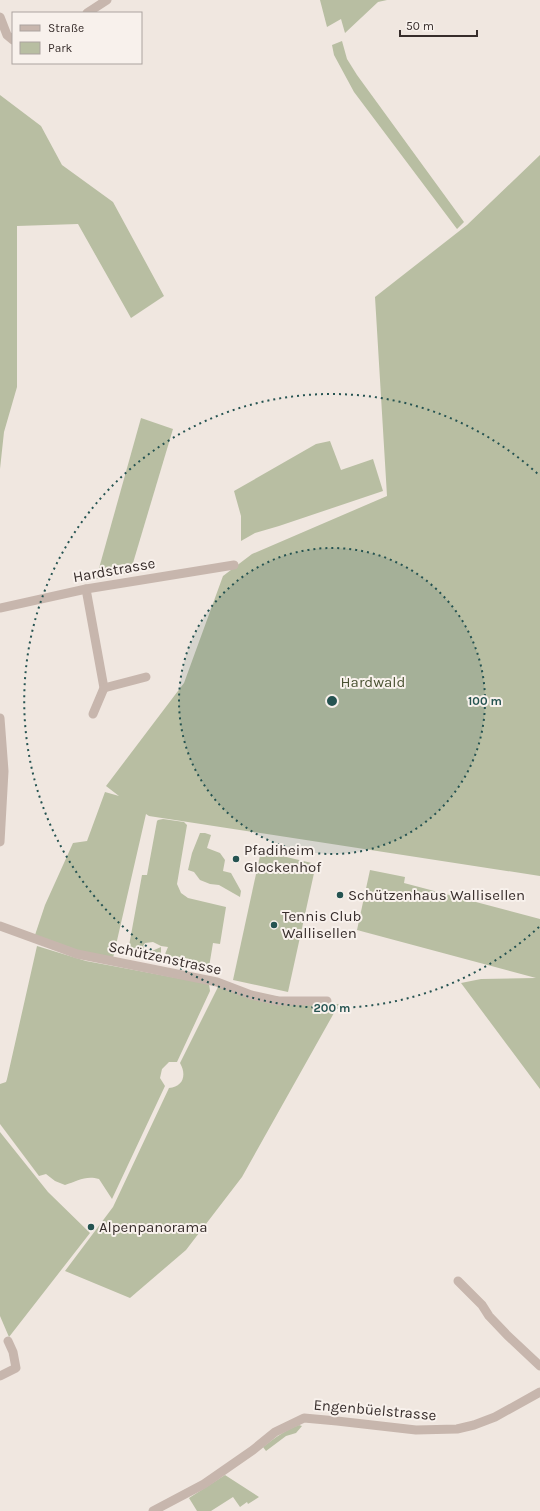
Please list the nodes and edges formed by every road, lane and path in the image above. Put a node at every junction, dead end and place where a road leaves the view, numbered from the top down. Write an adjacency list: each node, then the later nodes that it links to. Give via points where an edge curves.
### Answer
1 (107, 0): 2 (street)
2 (89, 12)
3 (0, 17): 4 (street)
4 (12, 40)
5 (234, 565): 6 (street, Hardstrasse)
6 (86, 589): 7 (street, Hardstrasse); 9 (street)
7 (0, 608)
8 (146, 677): 9 (street)
9 (104, 688): 10 (street)
10 (93, 714)
11 (0, 718): 12 (street, via 4,771)
12 (0, 842)
13 (0, 926): 14 (street, Schützenstrasse, via 76,954 218,982 278,1001)
14 (327, 1001)
15 (458, 1280): 17 (street, via 507,1336)
16 (8, 1341): 18 (street, via 16,1368)
17 (540, 1366)
18 (0, 1376)
19 (540, 1392): 20 (street, Engenbüelstrasse, via 495,1417 457,1429 416,1430 304,1418 275,1432 204,1484)
20 (153, 1511)

